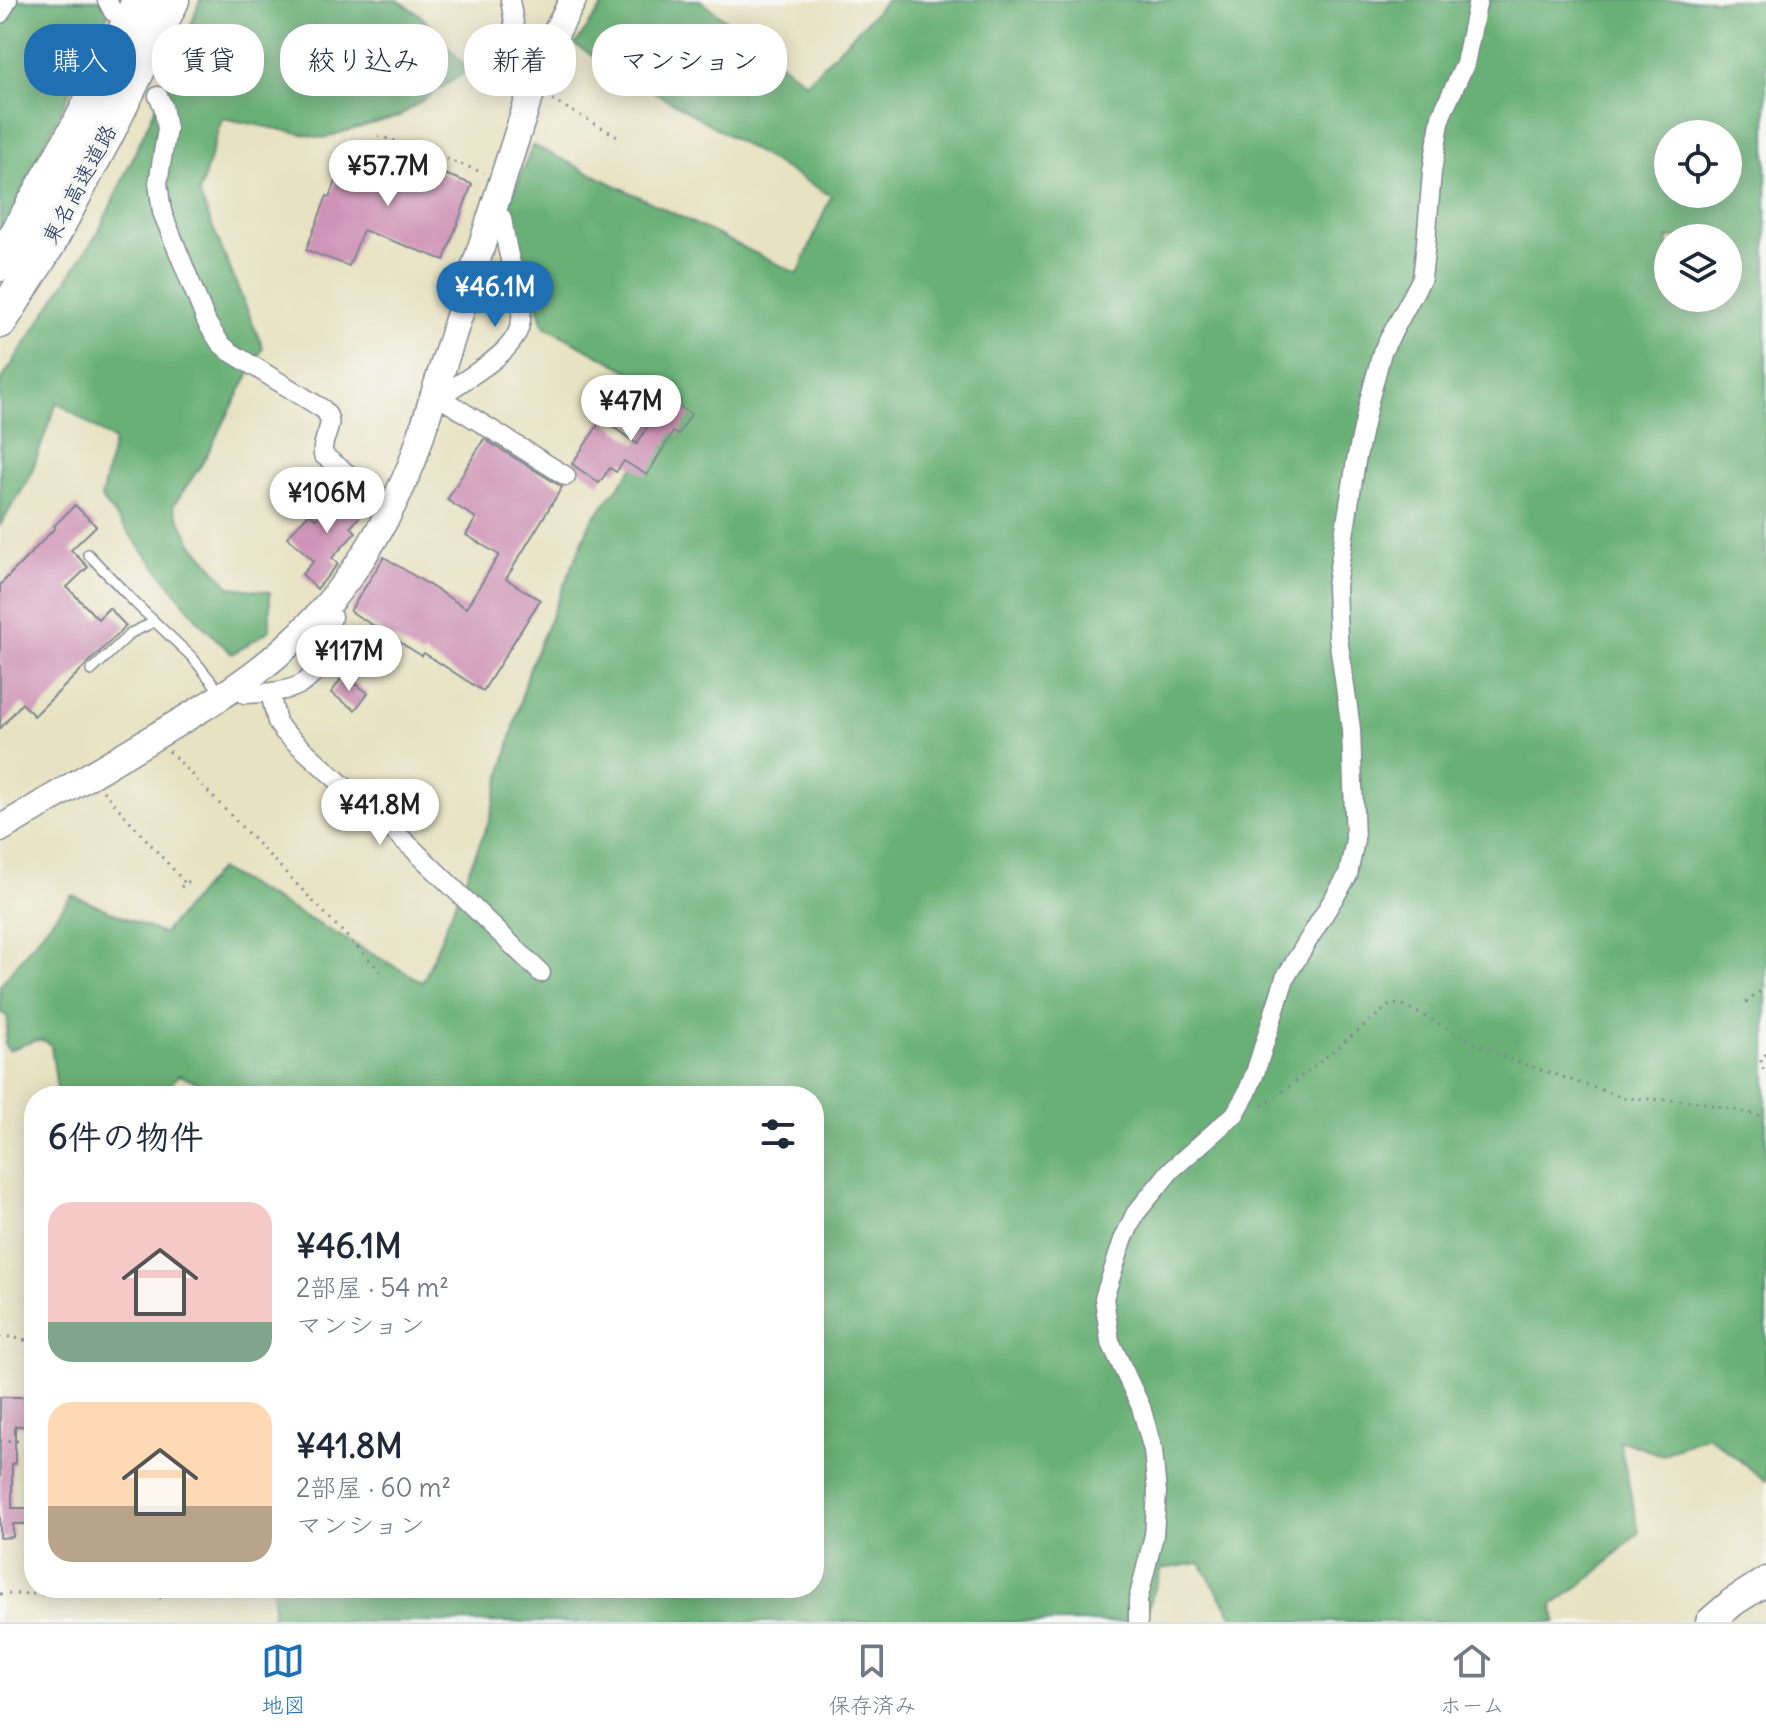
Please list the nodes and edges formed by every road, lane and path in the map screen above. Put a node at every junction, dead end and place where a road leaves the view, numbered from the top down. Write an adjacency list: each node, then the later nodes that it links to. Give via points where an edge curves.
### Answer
1 (8, 0): 7 (street)
2 (172, 0): 18 (highway, 東名高速道路, via 48,244)
3 (510, 0): 8 (street)
4 (573, 0): 9 (street)
5 (1478, 0): 40 (street, via 1465,64 1441,116 1422,278 1382,352 1356,461 1336,586 1351,729 1355,840 1348,875 1285,978 1256,1070)
6 (120, 4): 17 (highway, 東名高速道路, via 83,118)
7 (0, 14)
8 (514, 24)
9 (560, 24)
10 (158, 96): 21 (street, via 167,129 158,183 162,212 207,323 229,351 328,414 323,455)
11 (531, 96): 15 (street)
12 (552, 96): 14 (path)
13 (378, 136): 15 (path)
14 (619, 137)
15 (503, 180): 16 (street)
16 (492, 215): 19 (street); 19 (street, via 502,218 523,308 520,326 499,355)
17 (0, 264)
18 (0, 321)
19 (439, 398): 20 (street); 21 (street)
20 (566, 476)
21 (390, 513): 23 (street)
22 (88, 554): 24 (lane)
23 (323, 610): 26 (street, via 289,645); 27 (street, via 332,617 317,669 300,685)
24 (153, 620): 25 (lane); 26 (lane, via 214,682)
25 (91, 671)
26 (231, 690): 27 (street); 28 (street)
27 (270, 693): 34 (street, via 283,731)
28 (157, 735): 29 (street); 35 (path)
29 (91, 775): 30 (street); 32 (path)
30 (0, 829)
31 (191, 880): 32 (path)
32 (186, 884): 33 (path)
33 (181, 887)
34 (541, 973)
35 (383, 974)
36 (1766, 986): 37 (path)
37 (1746, 1003)
38 (1766, 1054): 39 (path, via 1761,1067)
39 (1766, 1071)
40 (1235, 1114): 41 (path, via 1271,1100 1391,1004 1403,1005 1503,1057 1625,1098 1695,1101); 49 (street, via 1171,1170 1135,1214 1104,1298 1110,1341 1141,1407 1153,1450 1154,1535)
41 (1766, 1117)
42 (0, 1336): 43 (path)
43 (24, 1340)
44 (0, 1441): 45 (path)
45 (24, 1441)
46 (1766, 1581): 50 (main road)
47 (0, 1594): 48 (path)
48 (24, 1594)
49 (1138, 1622)
50 (1710, 1622)

